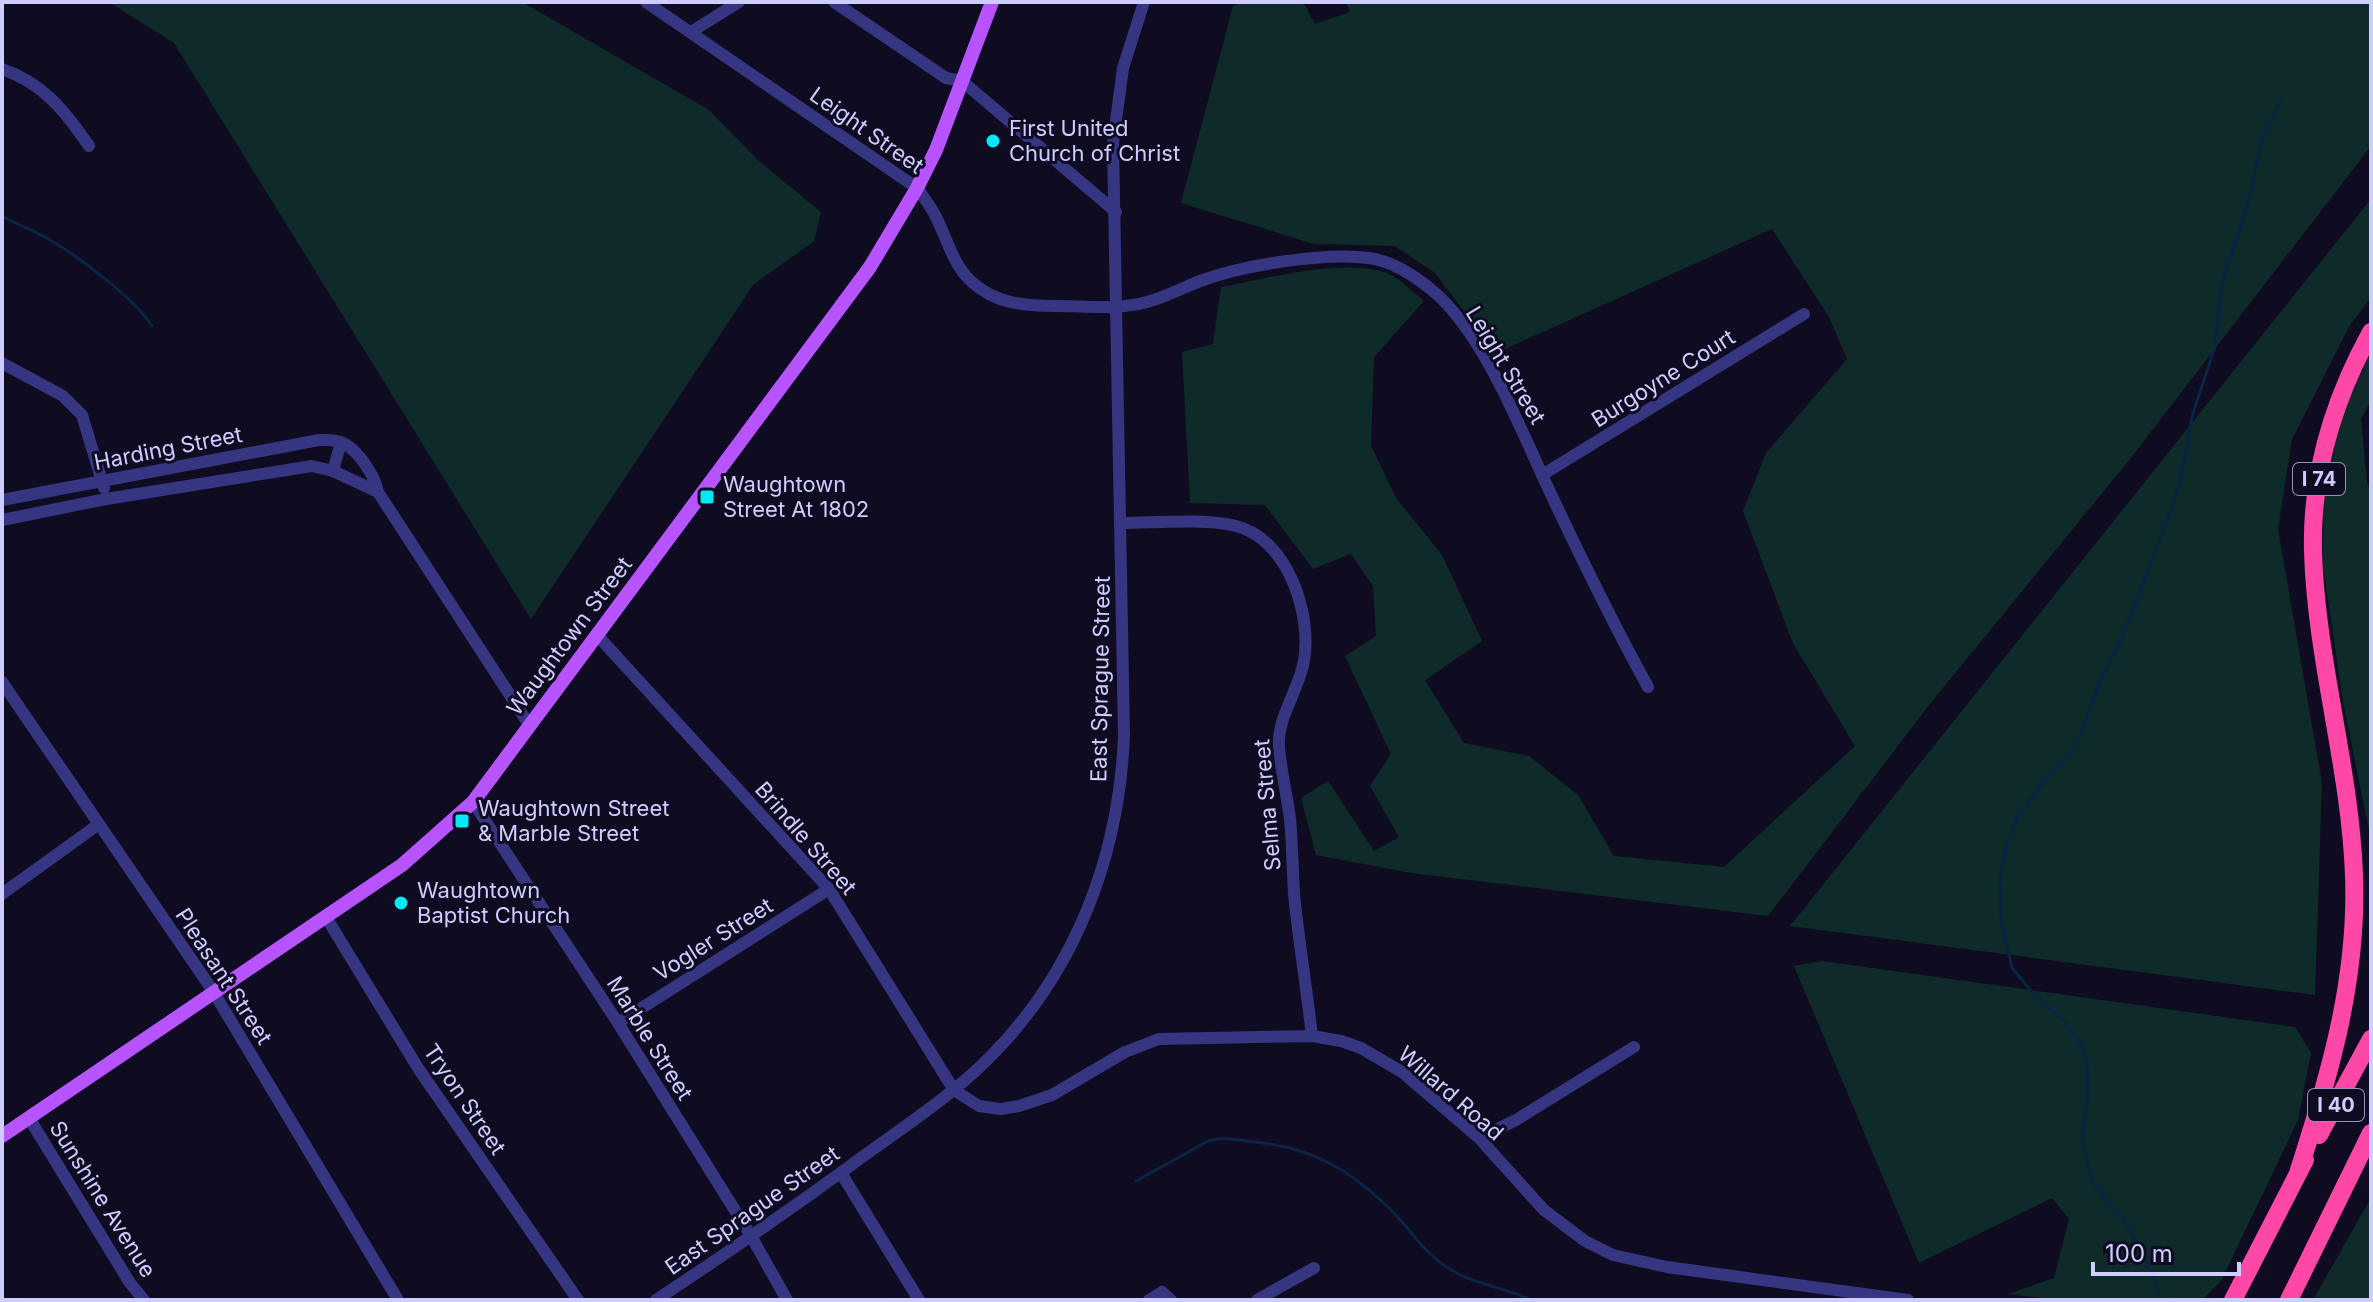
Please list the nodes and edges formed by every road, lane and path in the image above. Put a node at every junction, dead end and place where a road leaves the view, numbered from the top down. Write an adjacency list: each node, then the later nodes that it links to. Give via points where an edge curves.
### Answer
1 (646, 2): 6 (street, Leight Street)
2 (739, 2): 6 (street)
3 (834, 2): 8 (street, via 946,78)
4 (992, 2): 8 (main road, Waughtown Street)
5 (1144, 2): 11 (street, East Sprague Street, via 1117,106)
6 (691, 32): 10 (street, Leight Street)
7 (2, 69): 9 (street, via 27,79 56,101)
8 (962, 81): 10 (main road, Waughtown Street); 11 (street)
9 (89, 146)
10 (917, 188): 12 (street, Leight Street, via 970,281 998,300 1033,306); 25 (main road, Waughtown Street, via 870,267)
11 (1116, 212): 12 (street, East Sprague Street)
12 (1117, 306): 18 (street, Leight Street, via 1144,303 1262,264 1340,257 1400,267 1435,292 1468,331 1515,411); 24 (street, East Sprague Street)
13 (1804, 314): 18 (street, Burgoyne Court)
14 (2371, 332): 45 (highway, I 74, via 2333,417 2314,517 2314,579 2348,804 2355,919 2343,1020)
15 (2, 363): 19 (street, via 63,396 82,415)
16 (341, 442): 17 (street); 19 (street, Harding Street, via 319,440); 20 (street, via 354,451)
17 (333, 471): 20 (street); 21 (street, Harding Street, via 312,466)
18 (1542, 475): 27 (street, Leight Street)
19 (102, 481): 21 (street); 22 (street, Harding Street)
20 (378, 492): 28 (street)
21 (106, 499): 23 (street, Harding Street)
22 (2, 500)
23 (2, 520)
24 (1121, 523): 36 (street, Selma Street, via 1236,526 1271,548 1299,596 1307,643 1279,745); 39 (street, East Sprague Street, via 1123,761 1105,862 1083,923 1045,990 990,1057)
25 (597, 635): 28 (main road, Waughtown Street); 31 (street, Brindle Street)
26 (2, 682): 30 (street, Pleasant Street)
27 (1648, 687)
28 (530, 726): 29 (main road, Waughtown Street)
29 (473, 802): 33 (main road, Waughtown Street, via 402,865); 35 (street, Marble Street)
30 (99, 824): 32 (street); 34 (street, Pleasant Street)
31 (829, 889): 35 (street, Vogler Street); 39 (street, Brindle Street)
32 (2, 894)
33 (326, 917): 34 (main road, Waughtown Street); 53 (street, Tryon Street, via 418,1068)
34 (213, 991): 40 (main road, Waughtown Street); 52 (street, Pleasant Street)
35 (618, 1023): 47 (street, Marble Street)
36 (1312, 1036): 39 (street, Willard Road, via 1159,1039 1125,1052 1052,1095 1010,1108 988,1109); 43 (street, Willard Road, via 1341,1041 1383,1060)
37 (2371, 1039): 45 (highway, I 40)
38 (1634, 1047): 43 (street)
39 (954, 1090): 46 (street, East Sprague Street)
40 (29, 1118): 42 (main road, Waughtown Street); 51 (street, Sunshine Avenue)
41 (2371, 1133): 48 (highway, I 40)
42 (2, 1136)
43 (1479, 1138): 59 (street, Willard Road, via 1544,1210 1613,1255)
44 (2371, 1159): 48 (highway)
45 (2299, 1170): 60 (highway, I 40)
46 (841, 1173): 47 (street, East Sprague Street); 56 (street)
47 (751, 1236): 54 (street, East Sprague Street); 55 (street, Marble Street)
48 (2313, 1251): 61 (highway, I 40)
49 (1314, 1268): 58 (street)
50 (1167, 1296): 57 (street)
51 (144, 1300)
52 (398, 1300)
53 (578, 1300)
54 (656, 1300)
55 (787, 1300)
56 (919, 1300)
57 (1149, 1300)
58 (1257, 1300)
59 (1908, 1300)
60 (2233, 1300)
61 (2289, 1300)

